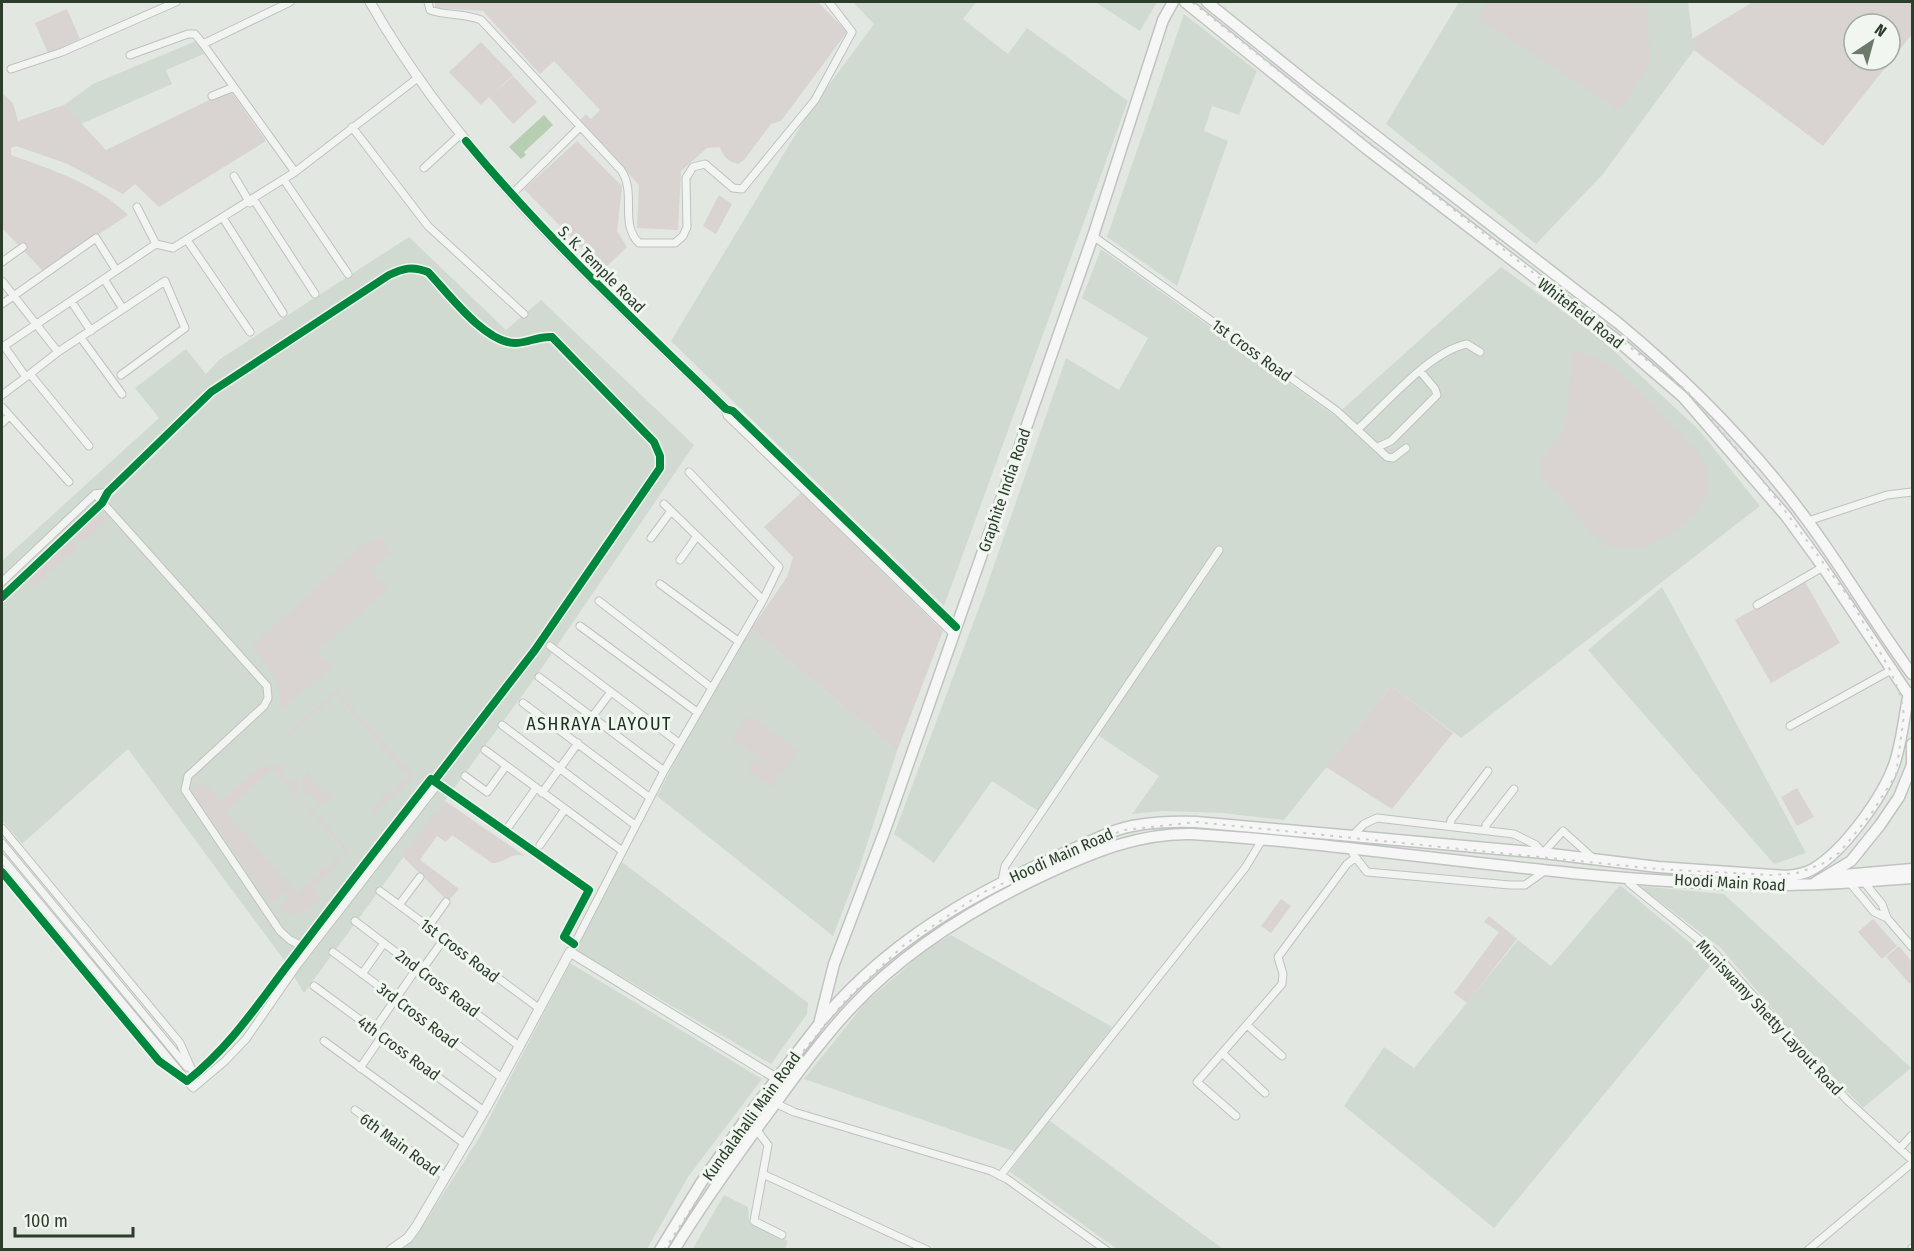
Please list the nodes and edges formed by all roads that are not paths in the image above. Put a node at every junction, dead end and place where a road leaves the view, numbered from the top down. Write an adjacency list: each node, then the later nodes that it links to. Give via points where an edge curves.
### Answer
1 (176, 2): 12 (street, via 62,52)
2 (290, 2): 9 (street)
3 (370, 2): 14 (street, S. K. Temple Road)
4 (428, 2): 18 (street, via 430,10 443,15 471,15 482,20)
5 (829, 2): 18 (street, via 852,32 815,100 742,189 733,188 705,164 693,167 686,178 687,227 675,243 639,243 633,237 629,227 628,181)
6 (1173, 2): 28 (main road, Graphite India Road, via 1163,20)
7 (1185, 2): 76 (main road, Whitefield Road, via 1367,150 1672,387 1747,468)
8 (1208, 2): 71 (main road, Whitefield Road, via 1644,344 1720,419)
9 (203, 44): 10 (street, via 195,33 188,34); 11 (street)
10 (130, 55)
11 (219, 66): 13 (street); 15 (street)
12 (11, 69)
13 (212, 69)
14 (419, 77): 17 (street); 19 (street, S. K. Temple Road)
15 (234, 87): 16 (street); 21 (street)
16 (212, 96)
17 (352, 127): 21 (street); 43 (street, via 428,226)
18 (580, 127): 24 (street)
19 (461, 134): 20 (street); 24 (street, S. K. Temple Road)
20 (424, 168)
21 (295, 172): 23 (street)
22 (234, 176): 25 (street)
23 (284, 180): 25 (street); 34 (street)
24 (511, 195): 84 (street, S. K. Temple Road, via 726,408 728,415)
25 (252, 201): 27 (street); 37 (street)
26 (137, 207): 30 (street)
27 (223, 218): 29 (street); 42 (street)
28 (1093, 236): 59 (street, 1st Cross Road); 84 (main road, Graphite India Road)
29 (187, 240): 30 (street, via 173,248); 46 (street)
30 (156, 243): 33 (street)
31 (23, 247): 32 (street)
32 (2, 262)
33 (116, 270): 35 (street); 38 (street, via 96,238)
34 (348, 274)
35 (104, 279): 39 (street); 41 (street)
36 (2, 281): 38 (street)
37 (315, 294)
38 (14, 296): 40 (street); 44 (street)
39 (71, 301): 44 (street); 45 (street)
40 (2, 304)
41 (123, 309): 45 (street); 53 (street, via 165,281 185,328)
42 (282, 313)
43 (524, 314)
44 (37, 324): 48 (street); 49 (street)
45 (90, 331): 47 (street)
46 (250, 332)
47 (81, 338): 49 (street); 54 (street)
48 (2, 346): 52 (street)
49 (58, 352): 52 (street)
50 (1480, 352): 51 (street, via 1467,344 1455,346)
51 (1420, 371): 59 (street); 61 (street, via 1437,395 1391,441)
52 (28, 375): 55 (street); 60 (street)
53 (121, 375)
54 (122, 394)
55 (2, 395)
56 (2, 407): 57 (street)
57 (9, 416): 58 (street); 64 (street)
58 (2, 423)
59 (1358, 429): 61 (street, 1st Cross Road)
60 (89, 446)
61 (1378, 447): 62 (street, via 1393,458)
62 (1406, 448)
63 (689, 472): 80 (street, via 779,567)
64 (69, 482)
65 (108, 492): 67 (street); 68 (street); 108 (street, via 210,392 405,268 428,272 491,335 516,343 552,337 654,442 660,468 535,650)
66 (1912, 492): 71 (street, via 1887,495)
67 (95, 494): 68 (street); 77 (street)
68 (102, 503): 79 (street); 146 (street, via 267,686 264,706 188,776 185,790 280,931)
69 (664, 504): 70 (street)
70 (671, 511): 72 (street); 73 (street)
71 (1808, 521): 88 (main road, Whitefield Road)
72 (698, 537): 75 (street); 80 (street)
73 (651, 538)
74 (1219, 550): 135 (street, via 1005,866)
75 (680, 560)
76 (1823, 567): 82 (street); 87 (main road, Whitefield Road)
77 (2, 582)
78 (660, 584): 85 (street)
79 (2, 597)
80 (763, 600): 85 (street)
81 (599, 601): 90 (street)
82 (1757, 605)
83 (580, 626): 95 (street)
84 (955, 630): 152 (main road, Graphite India Road)
85 (738, 641): 90 (street)
86 (549, 646): 91 (street)
87 (1893, 669): 92 (main road, Whitefield Road); 98 (street)
88 (1912, 674)
89 (538, 677): 96 (street)
90 (712, 688): 95 (street)
91 (611, 692): 96 (street); 100 (street)
92 (1909, 693): 94 (main road); 132 (main road, Hoodi Main Road, via 1894,764 1884,786 1843,844 1814,869 1803,873)
93 (523, 703): 99 (street)
94 (1912, 709)
95 (696, 712): 100 (street)
96 (592, 717): 105 (street)
97 (502, 725): 104 (street)
98 (1790, 726)
99 (578, 743): 104 (street); 111 (street)
100 (679, 743): 105 (street)
101 (1912, 744): 134 (main road, via 1911,765 1899,797 1856,857)
102 (485, 750): 103 (street)
103 (506, 766): 107 (street, via 487,792); 110 (street)
104 (560, 768): 110 (street); 113 (street)
105 (664, 771): 111 (street)
106 (1488, 771): 115 (street)
107 (465, 776)
108 (434, 781): 146 (street); 148 (street, via 589,890 564,937); 171 (street, via 246,1039)
109 (1514, 789): 117 (street)
110 (539, 790): 112 (street); 114 (street)
111 (650, 797): 113 (street)
112 (565, 809): 121 (street); 122 (street)
113 (635, 825): 122 (street)
114 (509, 826)
115 (1450, 826): 117 (street, Hoodi Main Road); 118 (street, Hoodi Main Road, via 1377,818)
116 (2, 828): 167 (street, via 180,1043)
117 (1486, 830): 124 (street, Hoodi Main Road, via 1524,838)
118 (1352, 836): 124 (main road, Hoodi Main Road); 135 (main road, Hoodi Main Road, via 1175,821 1127,827)
119 (1262, 840): 123 (main road, Hoodi Main Road); 155 (main road, Hoodi Main Road, via 1172,834 1094,852 1009,891 937,936); 183 (street, via 1245,868)
120 (2, 843): 167 (street)
121 (540, 845)
122 (621, 850): 148 (street)
123 (1353, 853): 127 (main road, Hoodi Main Road); 127 (street, Hoodi Main Road, via 1367,872 1510,885 1525,885); 158 (street, via 1278,957 1282,984)
124 (1543, 853): 126 (main road, Hoodi Main Road); 126 (street, via 1563,831)
125 (2, 858): 170 (street)
126 (1595, 860): 132 (main road, Hoodi Main Road)
127 (1548, 868): 131 (main road, Hoodi Main Road)
128 (1912, 869): 134 (main road)
129 (2, 872): 170 (street, via 159,1061)
130 (420, 877): 140 (street)
131 (1630, 877): 132 (main road, Hoodi Main Road); 180 (street, Muniswamy Shetty Layout Road, via 1629,883 1713,951 1847,1100)
132 (1737, 878): 134 (main road, Hoodi Main Road, via 1812,883)
133 (1912, 878): 136 (main road)
134 (1825, 880): 137 (main road)
135 (1002, 881): 157 (main road, Hoodi Main Road, via 893,948)
136 (1864, 882): 137 (main road); 141 (street, via 1882,904)
137 (1850, 883): 141 (street, via 1874,912)
138 (380, 891): 140 (street, 1st Cross Road)
139 (446, 902): 143 (street)
140 (399, 905): 143 (street, 1st Cross Road)
141 (1887, 918): 147 (street)
142 (355, 921): 145 (street, 2nd Cross Road)
143 (428, 927): 144 (street, 1st Cross Road)
144 (444, 939): 150 (street); 156 (street, 1st Cross Road)
145 (384, 943): 150 (street, 2nd Cross Road); 151 (street)
146 (302, 946): 167 (street, via 239,1033)
147 (1912, 946)
148 (572, 948): 156 (street); 169 (street)
149 (333, 952): 151 (street, 3rd Cross Road)
150 (419, 969): 154 (street); 163 (street, 2nd Cross Road)
151 (362, 974): 154 (street, 3rd Cross Road)
152 (831, 978): 157 (main road, Kundalahalli Main Road)
153 (314, 986): 159 (street, 4th Cross Road)
154 (395, 999): 159 (street); 168 (street, 3rd Cross Road)
155 (851, 1007): 160 (main road, Kundalahalli Main Road)
156 (540, 1009): 163 (street)
157 (819, 1024): 160 (main road); 169 (main road, Kundalahalli Main Road)
158 (1247, 1025): 164 (street); 165 (street)
159 (374, 1030): 161 (street, 4th Cross Road)
160 (829, 1033): 173 (main road, Kundalahalli Main Road)
161 (382, 1036): 166 (street); 175 (street, 4th Cross Road)
162 (324, 1041): 166 (street)
163 (519, 1046): 168 (street)
164 (1222, 1053): 172 (street); 176 (street, via 1197,1082)
165 (1282, 1056)
166 (360, 1068): 179 (street)
167 (194, 1075): 170 (street); 171 (street)
168 (502, 1078): 175 (street)
169 (777, 1078): 187 (main road, Kundalahalli Main Road, via 701,1183)
170 (187, 1081): 171 (street, via 193,1088)
171 (200, 1082)
172 (1265, 1092)
173 (775, 1103): 177 (main road, Kundalahalli Main Road); 183 (street, via 794,1113)
174 (355, 1110): 184 (street, 6th Main Road)
175 (484, 1111): 179 (street)
176 (1236, 1116)
177 (756, 1129): 182 (street, via 768,1145); 188 (main road, Kundalahalli Main Road)
178 (1912, 1135): 180 (street)
179 (465, 1144): 184 (street)
180 (1900, 1148): 181 (street, Muniswamy Shetty Layout Road)
181 (1912, 1162): 191 (street)
182 (765, 1175): 185 (street, via 754,1221); 189 (street)
183 (1000, 1176): 190 (street)
184 (446, 1177): 186 (street, via 408,1238)
185 (782, 1235)
186 (391, 1250)
187 (660, 1250)
188 (674, 1250)
189 (927, 1250)
190 (1106, 1250)
191 (1808, 1250)

